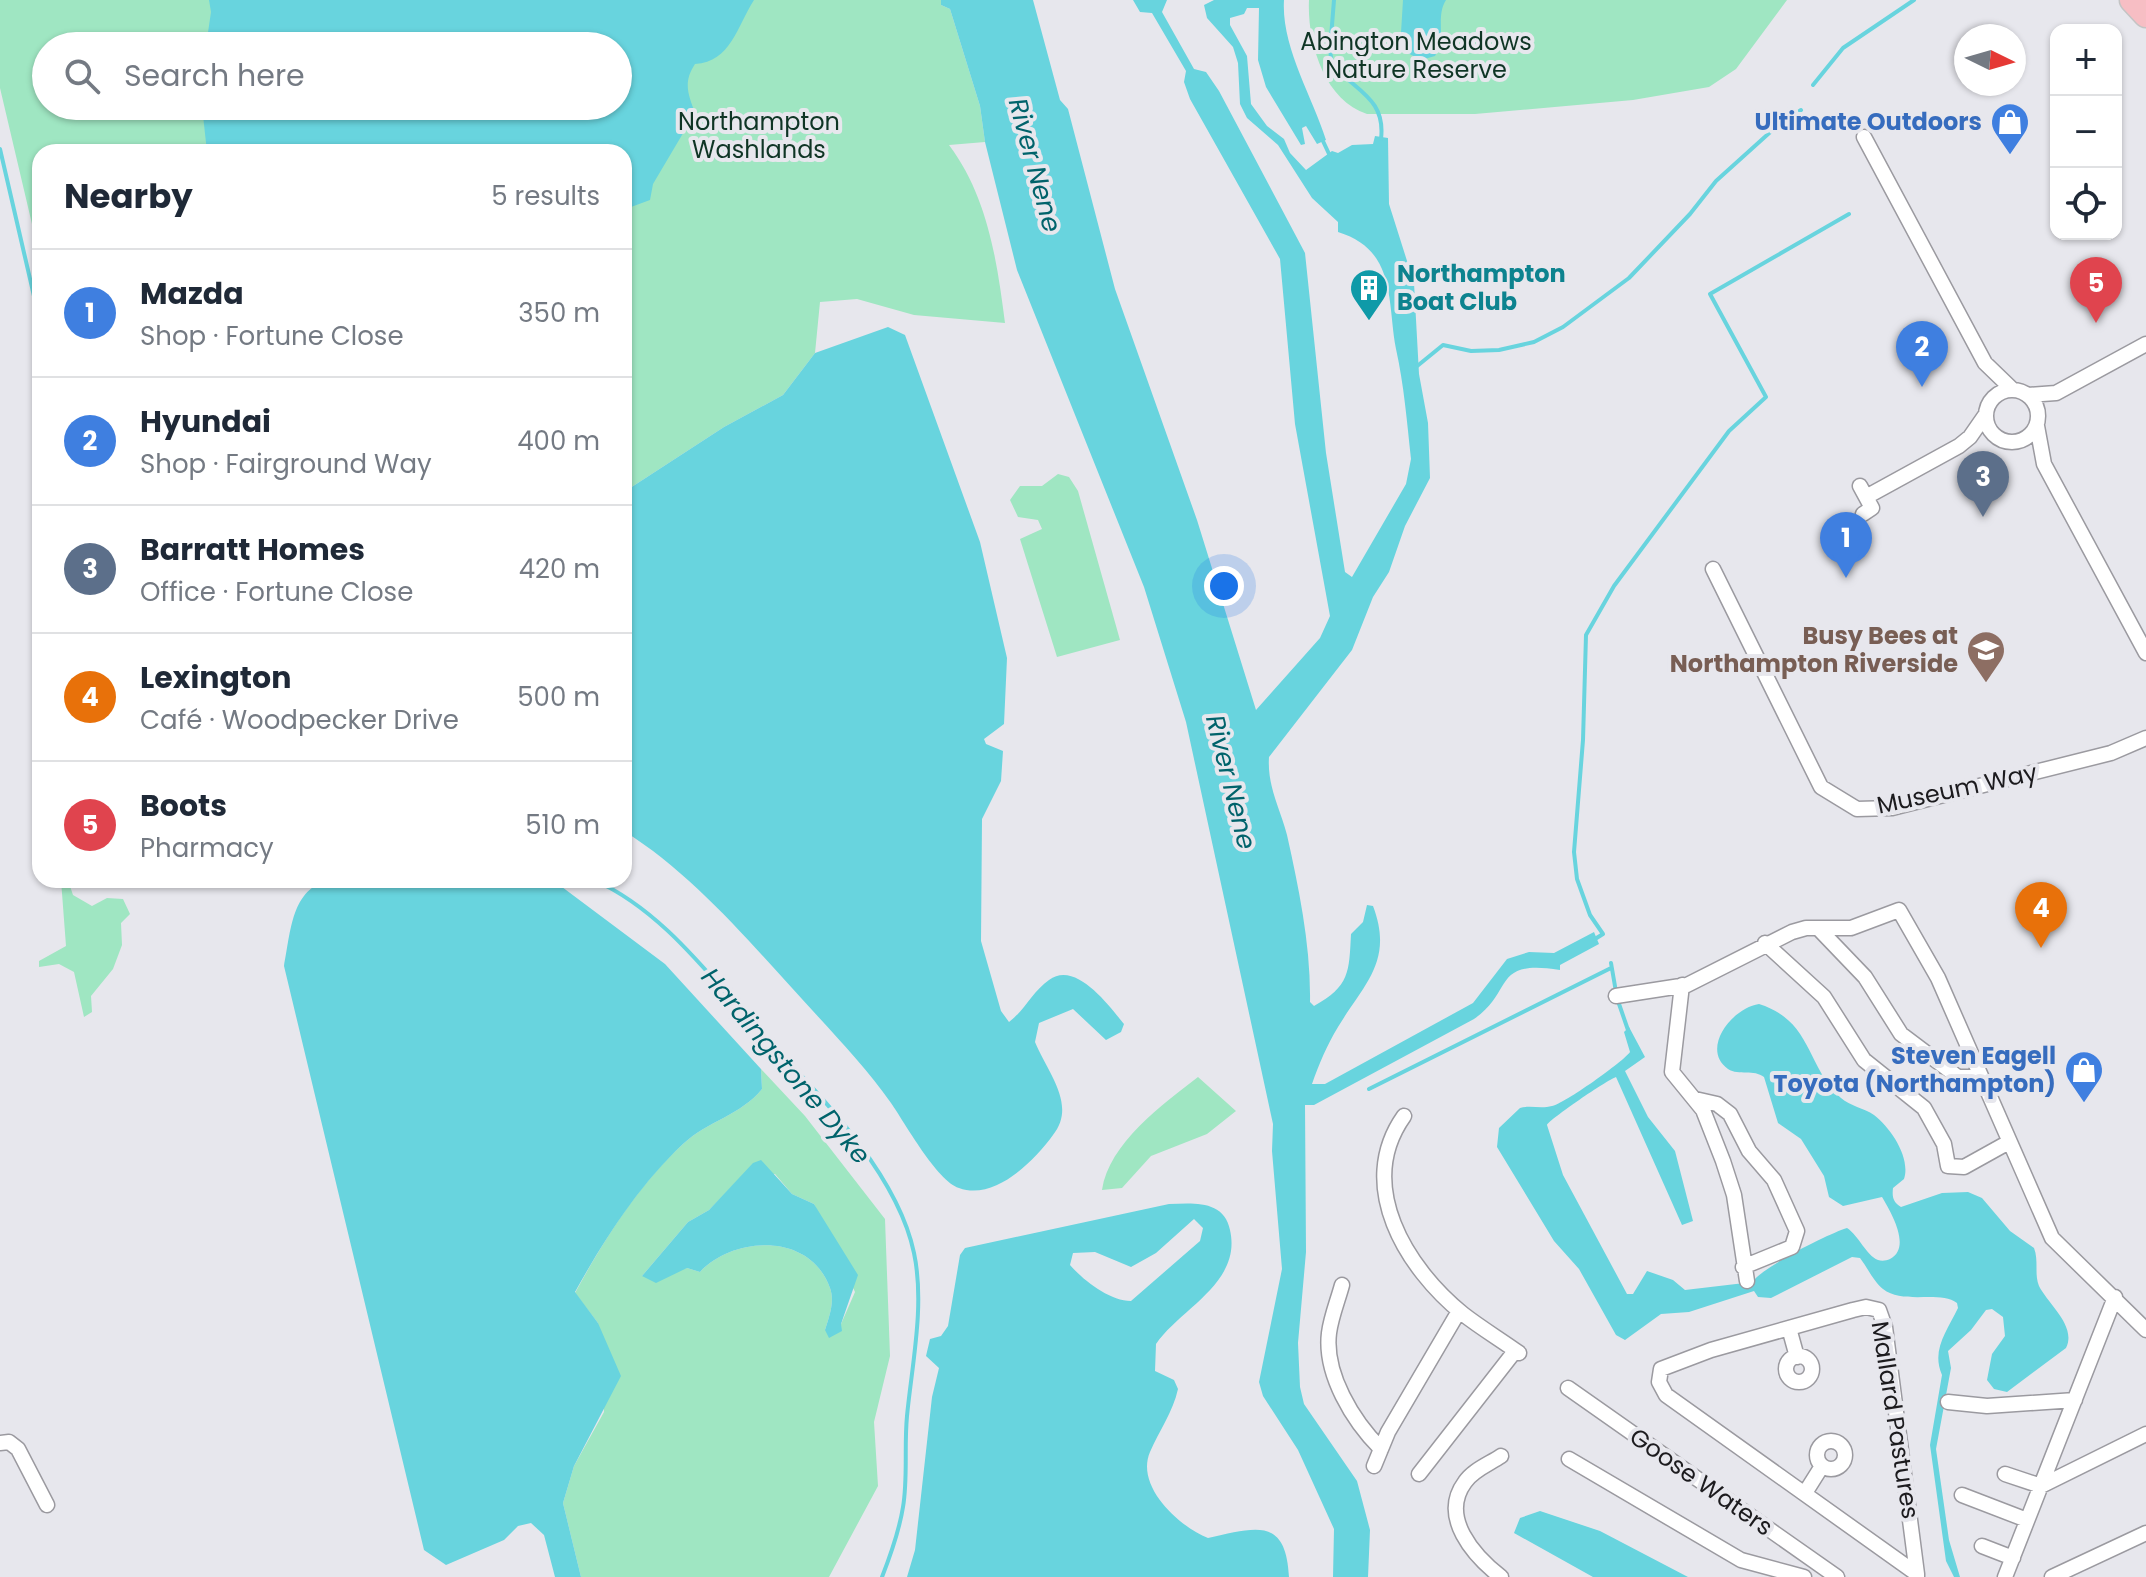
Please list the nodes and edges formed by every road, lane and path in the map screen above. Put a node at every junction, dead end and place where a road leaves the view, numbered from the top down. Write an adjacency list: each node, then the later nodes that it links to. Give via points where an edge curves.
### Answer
1 (2132, 0): 2 (highway)
2 (2146, 15)
3 (1864, 137): 5 (street)
4 (2146, 344): 7 (street)
5 (1985, 363): 6 (street); 8 (street)
6 (2020, 392): 7 (street); 8 (street, via 2004,391); 10 (street)
7 (2056, 393): 10 (street)
8 (1992, 399): 9 (street)
9 (1986, 414): 11 (street, via 1991,431); 12 (street)
10 (2038, 421): 11 (street, via 2029,436); 13 (street)
11 (2008, 442): 12 (street); 13 (street, via 2029,449)
12 (1959, 446): 14 (street, via 1863,491 1872,508)
13 (2044, 464): 16 (street)
14 (1863, 514)
15 (1713, 569): 17 (street, Museum Way, via 1821,787 1857,809 1906,804 2111,753)
16 (2146, 653)
17 (2146, 738)
18 (1818, 928): 19 (street); 22 (street, via 1865,977 1896,1030 1958,1077); 22 (street, via 1851,928 1899,910 1938,978)
19 (1765, 943): 20 (street); 25 (street, via 1824,997 1864,1060 1924,1108 1944,1144 1948,1166 1964,1167)
20 (1682, 985): 21 (street); 23 (street, via 1672,1072)
21 (1616, 996)
22 (1980, 1077): 25 (street)
23 (1695, 1099): 23 (street, via 1717,1104 1730,1114 1749,1151 1774,1180 1797,1231 1792,1247 1745,1274 1734,1195 1708,1119)
24 (1404, 1116): 28 (street, via 1383,1163 1386,1202 1413,1260)
25 (2009, 1142): 27 (street, via 2052,1238)
26 (1342, 1285): 37 (street, via 1329,1333 1330,1362 1359,1428)
27 (2115, 1297): 30 (street); 33 (street)
28 (1459, 1311): 37 (street); 42 (street, via 1517,1352)
29 (1789, 1328): 31 (street); 45 (street, Mallard Pastures, via 1667,1364 1659,1382 1666,1395); 53 (street, Mallard Pastures, via 1866,1307 1883,1316)
30 (2146, 1330)
31 (1797, 1357)
32 (1568, 1388): 52 (street, Goose Waters)
33 (2075, 1400): 34 (street, via 1987,1406); 44 (street)
34 (1948, 1402)
35 (2146, 1434): 44 (street)
36 (0, 1443): 47 (street, via 18,1449)
37 (1381, 1449): 40 (street)
38 (1501, 1456): 54 (street, via 1466,1480 1457,1506 1463,1538)
39 (1569, 1459): 55 (street, Goose Waters, via 1741,1560)
40 (1374, 1466)
41 (1822, 1466): 45 (street)
42 (1419, 1474)
43 (2005, 1474): 44 (street)
44 (2041, 1486): 48 (street)
45 (1805, 1493): 53 (street, Mallard Pastures)
46 (1962, 1495): 48 (street)
47 (47, 1505)
48 (2027, 1520): 51 (street)
49 (2146, 1533): 57 (street)
50 (1982, 1546): 51 (street)
51 (2013, 1558): 56 (street)
52 (1832, 1576)
53 (1917, 1576)
54 (1501, 1577)
55 (1804, 1577)
56 (2005, 1577)
57 (2052, 1577)

